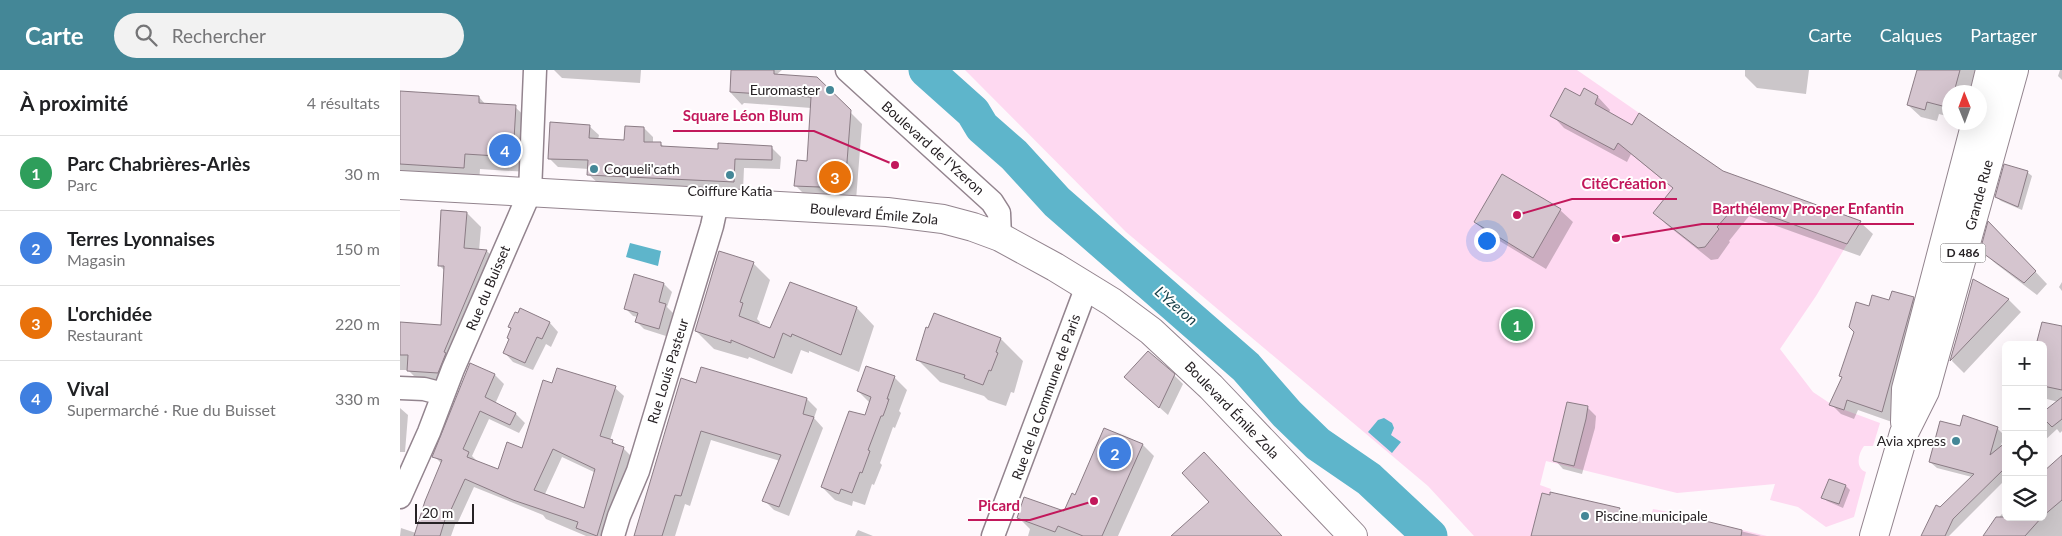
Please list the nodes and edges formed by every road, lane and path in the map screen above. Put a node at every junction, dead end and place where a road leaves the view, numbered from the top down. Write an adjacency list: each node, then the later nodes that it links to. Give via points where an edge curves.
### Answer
1 (535, 70): 8 (street, Rue du Buisset)
2 (847, 70): 10 (street, Boulevard de l'Yzeron, via 992,202 999,214)
3 (1990, 70): 5 (main road)
4 (2014, 70): 14 (main road, Grande Rue / D 486, via 1925,391)
5 (1986, 85)
6 (1974, 130): 14 (main road, Grande Rue / D 486, via 1906,389)
7 (400, 186): 8 (main road, Boulevard Émile Zola)
8 (530, 192): 9 (main road, Boulevard Émile Zola); 13 (street, Rue du Buisset)
9 (717, 203): 10 (main road, Boulevard Émile Zola, via 888,212 943,219); 16 (street, Rue Louis Pasteur, via 638,472)
10 (1000, 237): 11 (main road, Boulevard Émile Zola)
11 (1087, 286): 17 (street, Rue de la Commune de Paris); 18 (main road, Boulevard Émile Zola, via 1138,320 1184,360)
12 (400, 388): 13 (street)
13 (443, 394): 15 (street, Rue du Buisset)
14 (1904, 433): 19 (main road, Grande Rue / D 486)
15 (400, 497)
16 (612, 536)
17 (993, 536)
18 (1353, 536)
19 (1874, 536)

